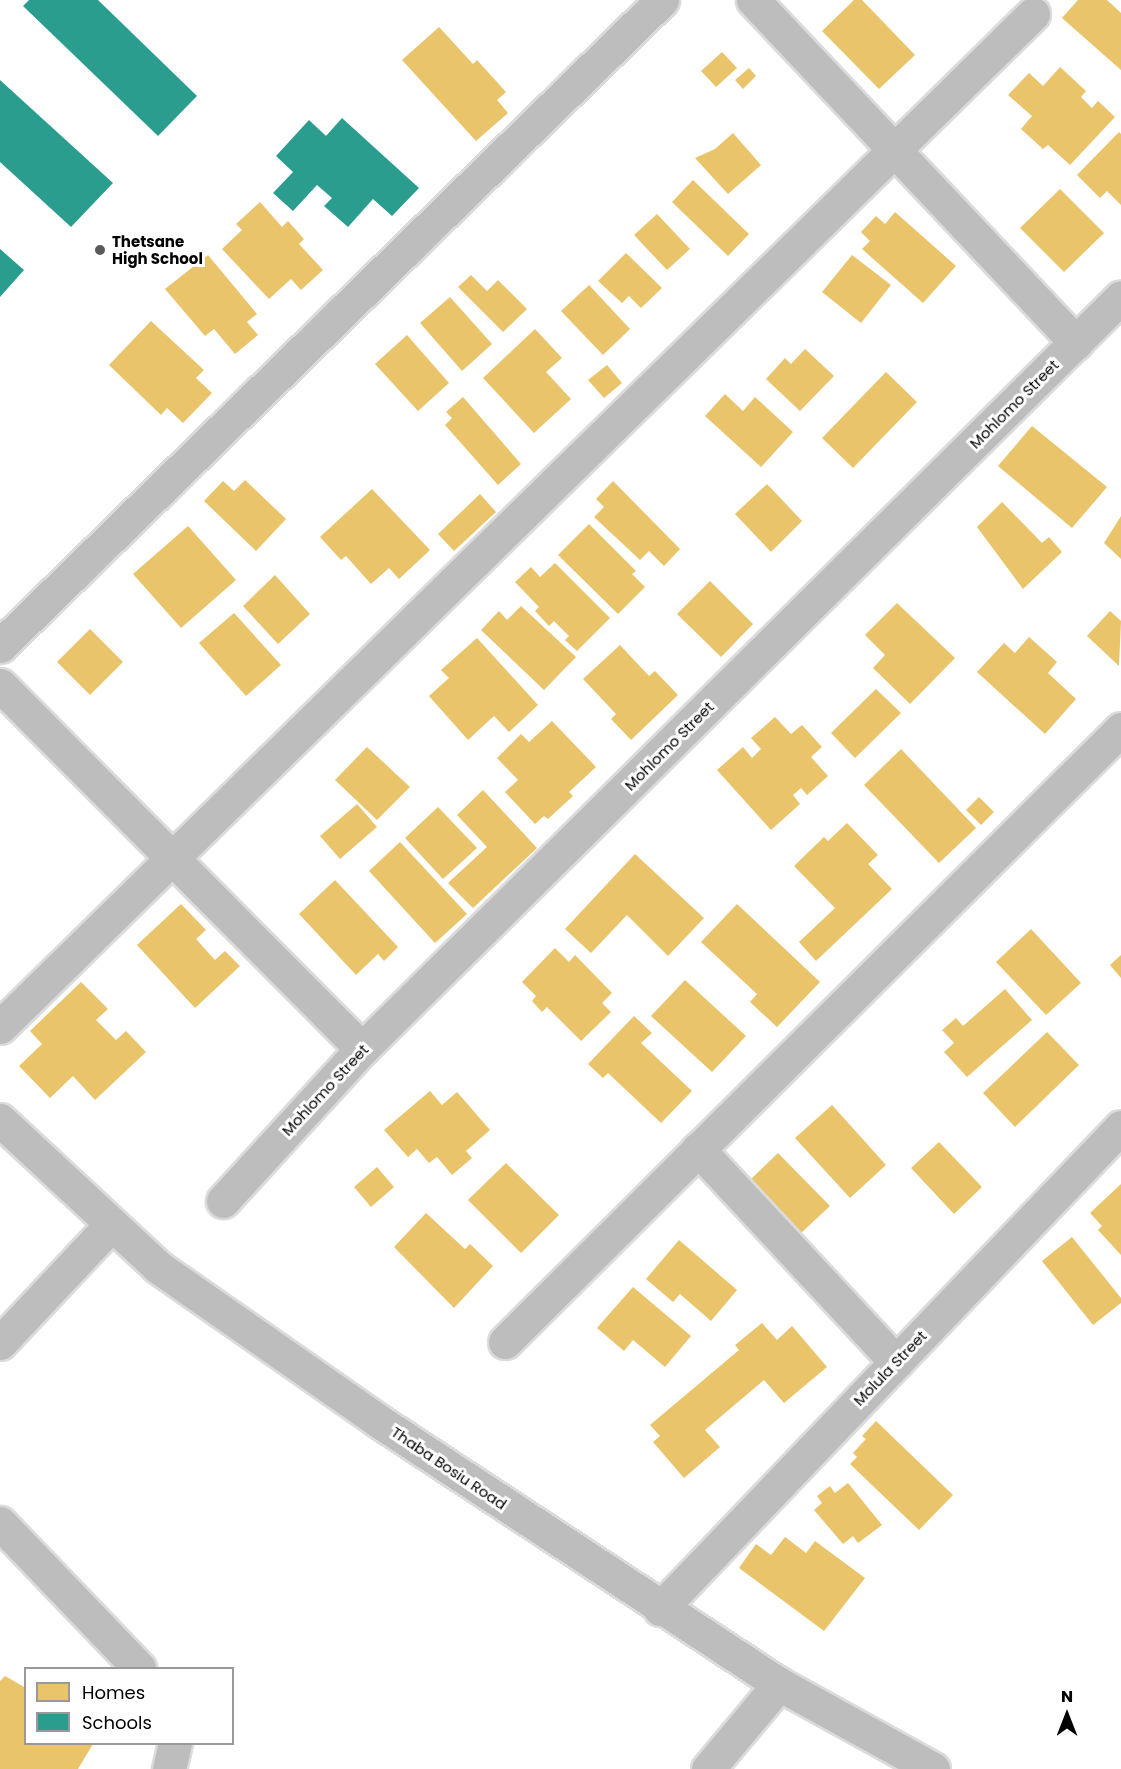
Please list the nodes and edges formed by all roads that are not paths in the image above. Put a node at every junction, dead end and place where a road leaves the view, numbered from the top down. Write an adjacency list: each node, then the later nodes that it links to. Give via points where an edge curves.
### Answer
1 (662, 0): 7 (street)
2 (753, 0): 4 (street)
3 (1033, 14): 4 (street)
4 (892, 148): 6 (street); 10 (street)
5 (1121, 297): 6 (street, Mohlomo Street)
6 (1076, 343): 12 (street, Mohlomo Street)
7 (0, 646)
8 (0, 684): 10 (street)
9 (1121, 729): 15 (street)
10 (174, 856): 11 (street); 12 (street)
11 (0, 1027)
12 (362, 1049): 16 (street, Mohlomo Street)
13 (0, 1120): 17 (street, Thaba Bosiu Road)
14 (1121, 1127): 20 (street, Molula Street)
15 (698, 1149): 18 (street); 20 (street)
16 (223, 1202)
17 (110, 1226): 19 (street); 22 (street, Thaba Bosiu Road, via 158,1267)
18 (505, 1342)
19 (0, 1343)
20 (896, 1362): 22 (street, Molula Street)
21 (0, 1523): 23 (street)
22 (660, 1609): 24 (street, Thaba Bosiu Road)
23 (138, 1667)
24 (779, 1684): 27 (street); 28 (street, Thaba Bosiu Road)
25 (175, 1745): 26 (street)
26 (169, 1769)
27 (708, 1769)
28 (933, 1769)

